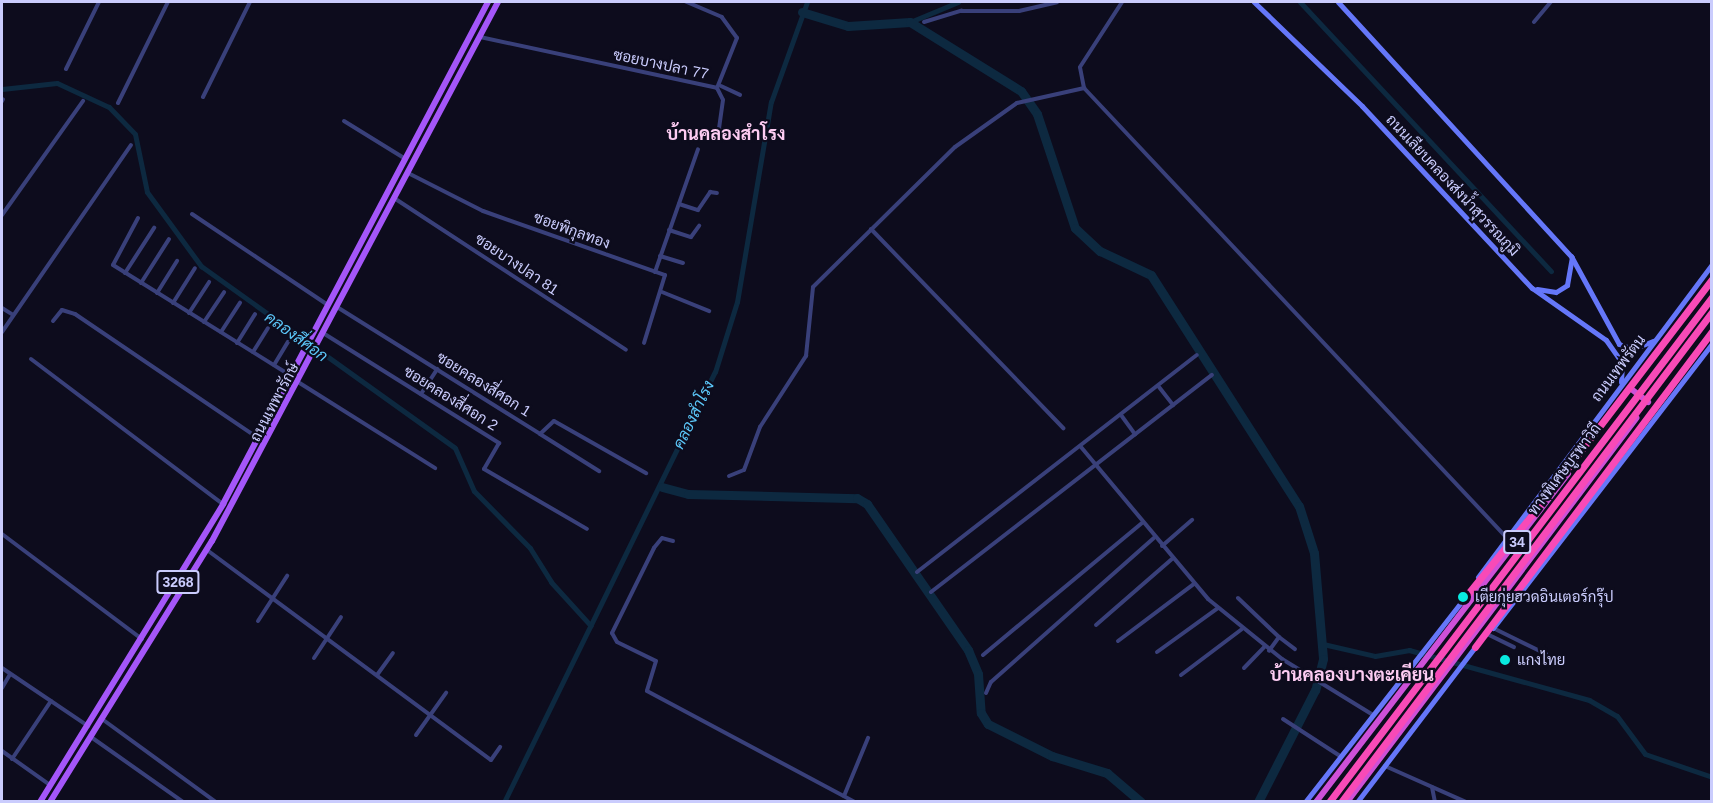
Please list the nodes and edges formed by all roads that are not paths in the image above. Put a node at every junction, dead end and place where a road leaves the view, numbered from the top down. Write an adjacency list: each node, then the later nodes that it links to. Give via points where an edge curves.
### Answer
1 (99, 2): 15 (street)
2 (168, 2): 23 (street)
3 (250, 2): 21 (street)
4 (488, 2): 16 (main road, ถนนเทพารักษ์ / 3268)
5 (498, 2): 14 (main road, ถนนเทพารักษ์ / 3268)
6 (686, 2): 18 (street, ซอยบางปลา 77, via 722,16 734,31 735,53)
7 (1057, 2): 12 (street, via 1019,11 961,11)
8 (1122, 2): 19 (street, via 1080,67)
9 (1256, 2): 52 (main road, ถนนเลียบคลองส่งน้ำสุวรรณภูมิ, via 1362,106)
10 (1338, 2): 42 (main road)
11 (1551, 2): 13 (street)
12 (924, 22)
13 (1534, 22)
14 (480, 37): 17 (main road, ถนนเทพารักษ์ / 3268); 18 (street, ซอยบางปลา 77)
15 (66, 69)
16 (451, 70): 17 (main road); 28 (main road, ถนนเทพารักษ์ / 3268)
17 (460, 73): 29 (main road, ถนนเทพารักษ์ / 3268)
18 (719, 87): 20 (street); 25 (street, via 723,100 718,126)
19 (1084, 88): 38 (street, via 1017,103 932,165); 112 (street)
20 (740, 94)
21 (203, 97)
22 (83, 101): 34 (street)
23 (118, 103)
24 (344, 121): 28 (street)
25 (727, 133)
26 (131, 145): 66 (street)
27 (698, 149): 32 (street)
28 (404, 158): 59 (main road, ถนนเทพารักษ์ / 3268)
29 (408, 173): 31 (main road, ถนนเทพารักษ์ / 3268); 47 (street, ซอยพิกุลทอง, via 483,211)
30 (717, 193): 32 (street, via 710,192 698,210)
31 (394, 198): 60 (main road, ถนนเทพารักษ์ / 3268); 80 (street, ซอยบางปลา 81)
32 (679, 204): 39 (street)
33 (192, 214): 59 (street)
34 (2, 215)
35 (138, 218): 48 (street, via 112,259)
36 (699, 226): 39 (street, via 691,237)
37 (154, 228): 48 (street)
38 (871, 229): 96 (street); 105 (street, via 813,287 806,356 760,427 744,470)
39 (669, 230): 41 (street)
40 (169, 239): 51 (street)
41 (660, 256): 44 (street); 47 (street)
42 (1572, 256): 52 (main road, via 1571,279 1563,289 1550,292); 75 (main road, via 1619,344 1633,349)
43 (177, 261): 55 (street)
44 (683, 263)
45 (1712, 264): 75 (main road, ถนนเทพรัตน / 34)
46 (195, 268): 57 (street)
47 (655, 272): 54 (street, via 666,277)
48 (125, 273): 51 (street)
49 (1712, 278): 91 (highway, ถนนเทพรัตน / 34); 123 (highway, bridge)
50 (209, 282): 64 (street)
51 (141, 283): 55 (street)
52 (1532, 288): 89 (main road, ถนนเลียบคลองส่งน้ำสุวรรณภูมิ, via 1612,347 1622,363)
53 (224, 292): 69 (street)
54 (662, 292): 62 (street); 78 (street)
55 (157, 293): 57 (street)
56 (1712, 297): 177 (highway, ทางพิเศษบูรพาวิถี, bridge)
57 (172, 303): 64 (street)
58 (240, 303): 73 (street)
59 (328, 305): 87 (main road, ถนนเทพารักษ์ / 3268)
60 (337, 307): 74 (main road, ถนนเทพารักษ์ / 3268); 85 (street, ซอยคลองสี่ศอก 1)
61 (2, 308): 66 (street)
62 (708, 311)
63 (1712, 312): 178 (highway, ทางพิเศษบูรพาวิถี, bridge)
64 (189, 313): 69 (street)
65 (255, 314): 77 (street)
66 (13, 315): 72 (street)
67 (1712, 317): 93 (highway, 34)
68 (53, 321): 99 (street, via 62,310 75,314)
69 (204, 322): 73 (street)
70 (268, 328): 81 (street)
71 (1712, 330): 136 (highway)
72 (2, 332)
73 (221, 332): 77 (street)
74 (323, 333): 88 (main road, ถนนเทพารักษ์ / 3268); 92 (street, ซอยคลองสี่ศอก 2)
75 (1655, 340): 89 (main road, ถนนเทพรัตน / 34)
76 (288, 342): 84 (street)
77 (237, 343): 81 (street)
78 (644, 343)
79 (1712, 344): 128 (main road, 34)
80 (626, 350)
81 (253, 352): 84 (street)
82 (1197, 355): 90 (street)
83 (31, 359): 106 (street)
84 (274, 365): 87 (street)
85 (437, 369): 92 (street); 97 (street, ซอยคลองสี่ศอก 1)
86 (1212, 375): 94 (street)
87 (291, 376): 99 (main road, ถนนเทพารักษ์ / 3268)
88 (298, 382): 102 (street); 115 (main road, ถนนเทพารักษ์ / 3268)
89 (1620, 384): 112 (main road, ถนนเทพรัตน / 34)
90 (1158, 386): 94 (street); 95 (street)
91 (1630, 388): 93 (highway); 176 (highway, ถนนเทพรัตน / 34)
92 (421, 394): 109 (street, ซอยคลองสี่ศอก 2, via 498,443 484,469)
93 (1648, 402): 179 (highway, 34)
94 (1173, 405): 98 (street)
95 (1120, 415): 98 (street); 100 (street)
96 (1063, 428)
97 (540, 434): 103 (street); 104 (street, ซอยคลองสี่ศอก 1, via 554,421)
98 (1135, 434): 101 (street)
99 (258, 438): 106 (main road, ถนนเทพารักษ์ / 3268)
100 (1081, 447): 101 (street); 117 (street)
101 (1095, 464): 108 (street); 120 (street)
102 (435, 468)
103 (599, 471)
104 (646, 473)
105 (729, 476)
106 (223, 504): 133 (main road, ถนนเทพารักษ์ / 3268)
107 (1192, 520): 114 (street)
108 (1142, 523): 111 (street); 142 (street)
109 (587, 530)
110 (2, 534): 133 (street)
111 (1154, 538): 114 (street); 152 (street, via 991,682)
112 (1507, 538): 123 (main road, ถนนเทพรัตน / 34)
113 (673, 542): 169 (street, via 662,538 654,548 612,633 617,642 656,661 646,691)
114 (1162, 546): 116 (street)
115 (207, 550): 121 (street); 156 (main road, ถนนเทพารักษ์ / 3268)
116 (1172, 559): 119 (street); 127 (street)
117 (917, 572)
118 (288, 576): 121 (street)
119 (1194, 584): 124 (street); 134 (street)
120 (931, 592)
121 (273, 598): 126 (street); 132 (street)
122 (1238, 598): 131 (street)
123 (1462, 601): 154 (main road, ถนนเทพรัตน / 34)
124 (1218, 608): 129 (street); 140 (street)
125 (341, 617): 132 (street)
126 (258, 621)
127 (1096, 625)
128 (1493, 628): 130 (main road, 34); 144 (street, via 1546,654)
129 (1242, 629): 135 (street); 149 (street)
130 (1487, 634): 136 (main road, 34); 137 (street)
131 (1279, 637): 138 (street); 139 (street)
132 (327, 638): 143 (street); 148 (street)
133 (143, 639): 158 (main road, ถนนเทพารักษ์ / 3268)
134 (1118, 641)
135 (1264, 647): 139 (street); 146 (street)
136 (1475, 647): 166 (main road, 34)
137 (1514, 647)
138 (1295, 649)
139 (1269, 651): 154 (street)
140 (1157, 652)
141 (393, 653): 148 (street)
142 (983, 655)
143 (314, 657)
144 (1537, 664)
145 (2, 668): 147 (street)
146 (1244, 668)
147 (10, 674): 150 (street); 153 (street)
148 (377, 675): 155 (street)
149 (1180, 675)
150 (2, 688)
151 (446, 693): 155 (street)
152 (986, 693)
153 (51, 701): 158 (street); 165 (street)
154 (1373, 714): 164 (main road, ถนนเทพรัตน / 34)
155 (430, 715): 159 (street); 162 (street, via 491,760)
156 (102, 719): 160 (main road, ถนนเทพารักษ์ / 3268); 173 (street)
157 (1283, 719): 164 (street)
158 (88, 726): 167 (main road, ถนนเทพารักษ์ / 3268)
159 (416, 735)
160 (91, 737): 171 (main road, ถนนเทพารักษ์ / 3268); 172 (street)
161 (868, 738): 169 (street)
162 (500, 747)
163 (2, 751): 165 (street)
164 (1340, 756): 175 (main road, ถนนเทพรัตน / 34)
165 (12, 759): 167 (street)
166 (1384, 766): 168 (street); 180 (main road, 34)
167 (51, 785): 170 (main road, ถนนเทพารักษ์ / 3268)
168 (1432, 787): 181 (street); 182 (street)
169 (844, 796): 174 (street)
170 (40, 801)
171 (50, 801)
172 (183, 801)
173 (216, 801)
174 (855, 801)
175 (1305, 801)
176 (1316, 801)
177 (1329, 801)
178 (1341, 801)
179 (1347, 801)
180 (1357, 801)
181 (1435, 801)
182 (1466, 801)

